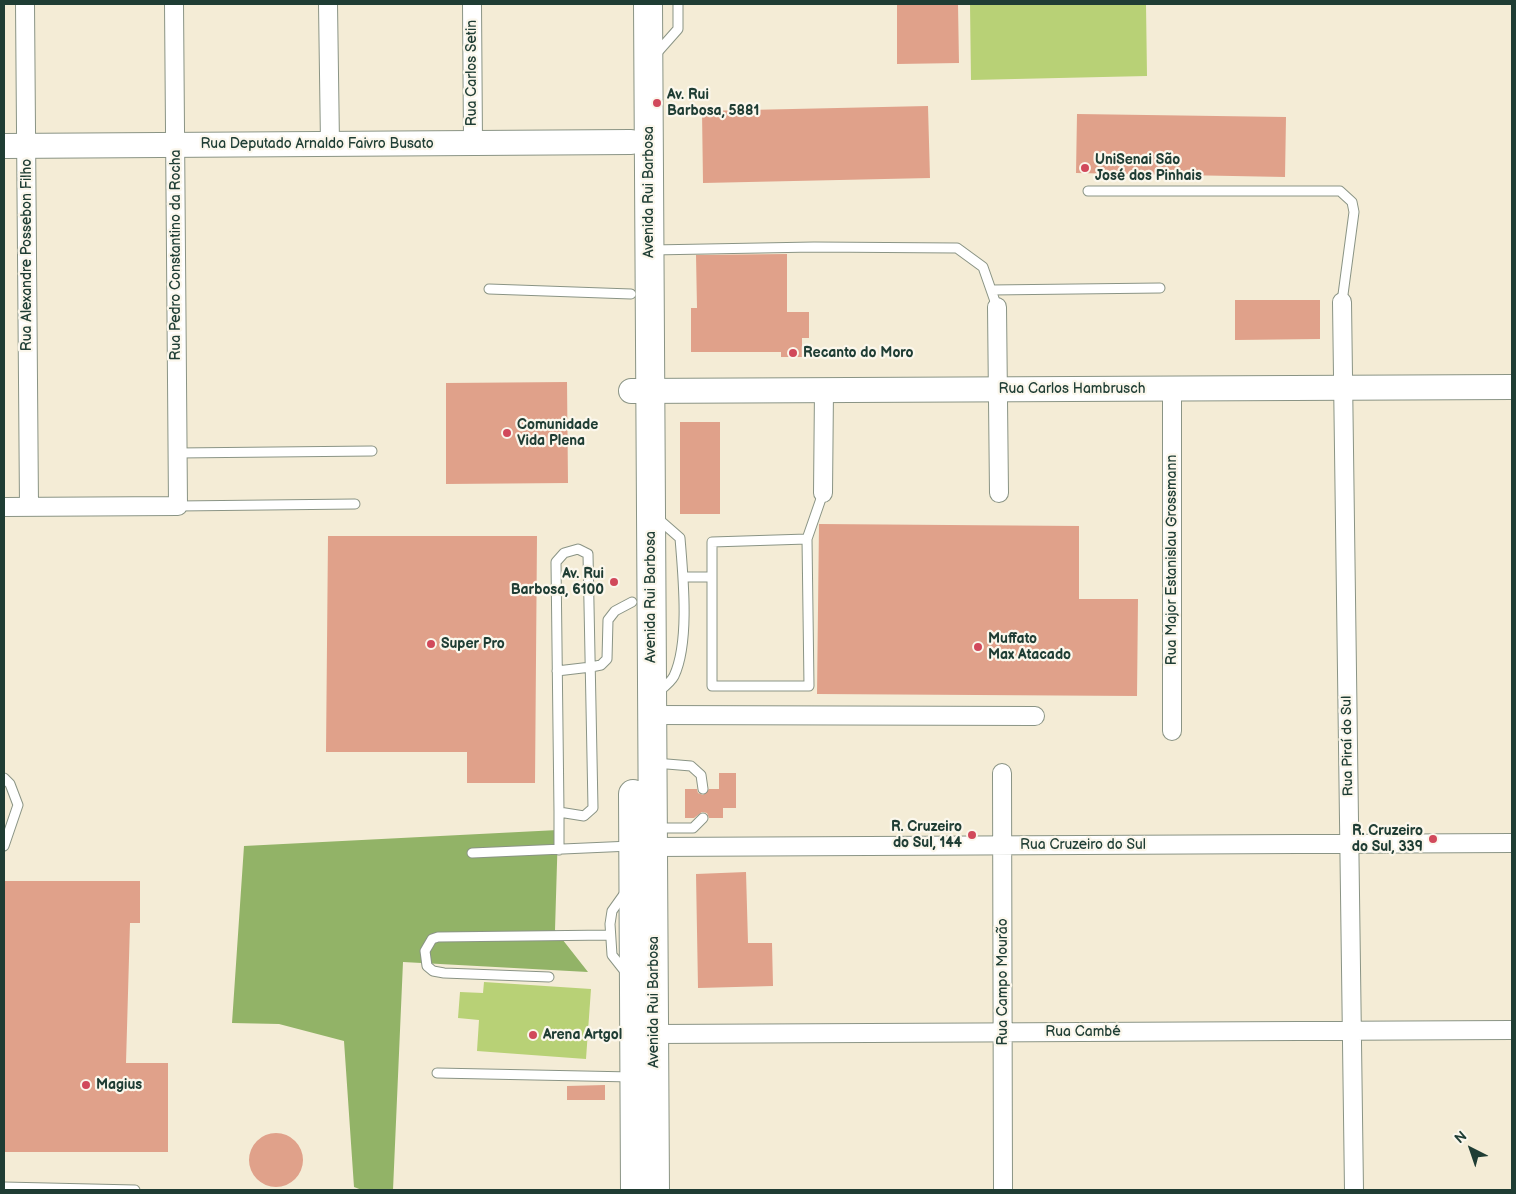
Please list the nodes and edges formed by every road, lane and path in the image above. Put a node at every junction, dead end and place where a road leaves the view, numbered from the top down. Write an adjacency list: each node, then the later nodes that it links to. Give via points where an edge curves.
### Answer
1 (25, 4): 13 (street, Rua Alexandre Possebon Filho)
2 (174, 4): 12 (street, Rua Pedro Constantino da Rocha)
3 (328, 4): 11 (street)
4 (472, 4): 10 (street, Rua Carlos Setin)
5 (630, 4): 9 (main road, Avenida Rui Barbosa)
6 (648, 4): 8 (main road, Avenida Rui Barbosa)
7 (678, 4): 8 (lane, via 678,29)
8 (648, 63): 15 (main road, Avenida Rui Barbosa)
9 (630, 142): 10 (street, Rua Deputado Arnaldo Faivro Busato); 19 (main road, Avenida Rui Barbosa)
10 (473, 143): 11 (street, Rua Deputado Arnaldo Faivro Busato)
11 (330, 144): 12 (street, Rua Deputado Arnaldo Faivro Busato)
12 (176, 145): 13 (street, Rua Deputado Arnaldo Faivro Busato); 29 (street, Rua Pedro Constantino da Rocha)
13 (15, 146): 35 (street, Rua Alexandre Possebon Filho)
14 (1088, 191): 20 (lane, via 1340,192 1352,202 1354,212)
15 (649, 250): 18 (lane, via 957,248 983,266); 27 (main road, Avenida Rui Barbosa)
16 (1160, 288): 18 (lane)
17 (489, 289): 19 (lane)
18 (991, 290): 21 (lane)
19 (631, 294): 27 (main road, Avenida Rui Barbosa)
20 (1342, 302): 24 (street, Rua Piraí do Sul)
21 (997, 307): 25 (street)
22 (1512, 387): 24 (street, Rua Carlos Hambrusch)
23 (1172, 388): 24 (street, Rua Carlos Hambrusch); 25 (street, Rua Carlos Hambrusch); 45 (street, Rua Major Estanislau Grossmann)
24 (1343, 388): 53 (street, Rua Piraí do Sul)
25 (998, 389): 26 (street, Rua Carlos Hambrusch); 31 (street)
26 (824, 390): 27 (street, Rua Carlos Hambrusch); 30 (street)
27 (641, 391): 36 (main road, Avenida Rui Barbosa); 40 (main road, Avenida Rui Barbosa)
28 (372, 451): 29 (lane)
29 (178, 453): 33 (street, Rua Pedro Constantino da Rocha)
30 (824, 493): 37 (lane)
31 (999, 493)
32 (354, 504): 33 (lane)
33 (178, 506): 35 (street)
34 (4, 507): 35 (street)
35 (29, 507)
36 (651, 512): 38 (lane, via 680,538); 43 (main road, Avenida Rui Barbosa)
37 (807, 539): 39 (lane, via 712,542); 39 (lane, via 809,686 712,686)
38 (684, 577): 39 (lane); 43 (lane, via 682,648 674,678)
39 (712, 577)
40 (632, 602): 41 (lane, via 610,615 607,659 601,665); 52 (main road, Avenida Rui Barbosa)
41 (591, 667): 42 (lane); 42 (lane, via 588,554 578,549 564,553 556,562); 50 (lane, via 593,808 584,816)
42 (557, 671): 50 (lane)
43 (652, 706): 44 (street); 46 (main road, Avenida Rui Barbosa)
44 (1035, 716)
45 (1172, 731)
46 (652, 763): 49 (lane, via 691,766 701,775); 52 (main road, Avenida Rui Barbosa)
47 (1002, 773): 56 (street, Rua Campo Mourão)
48 (4, 778): 55 (lane, via 10,784 18,805)
49 (703, 789)
50 (559, 812): 57 (lane)
51 (703, 818): 52 (lane, via 693,828)
52 (646, 840): 56 (street, Rua Cruzeiro do Sul); 57 (lane); 59 (main road, Avenida Rui Barbosa); 66 (main road, Avenida Rui Barbosa)
53 (1349, 844): 54 (street, Rua Cruzeiro do Sul); 56 (street, Rua Cruzeiro do Sul); 63 (street, Rua Piraí do Sul)
54 (1512, 844)
55 (4, 846)
56 (1002, 846): 65 (street, Rua Campo Mourão)
57 (559, 850): 58 (lane)
58 (472, 854)
59 (634, 882): 60 (lane, via 612,911); 62 (main road, Avenida Rui Barbosa)
60 (610, 935): 61 (lane, via 438,938 432,939 424,950 427,966 444,974); 62 (lane, via 612,955)
61 (549, 977)
62 (634, 983): 68 (main road, Avenida Rui Barbosa)
63 (1352, 1030): 64 (street, Rua Cambé); 65 (street, Rua Cambé); 74 (street, Rua Piraí do Sul)
64 (1512, 1030)
65 (1003, 1032): 66 (street, Rua Cambé); 73 (street, Rua Campo Mourão)
66 (654, 1034): 72 (main road, Avenida Rui Barbosa)
67 (437, 1073): 68 (lane)
68 (635, 1077): 71 (main road, Avenida Rui Barbosa)
69 (4, 1187): 70 (lane)
70 (135, 1190)
71 (635, 1190)
72 (655, 1190)
73 (1003, 1190)
74 (1354, 1190)

